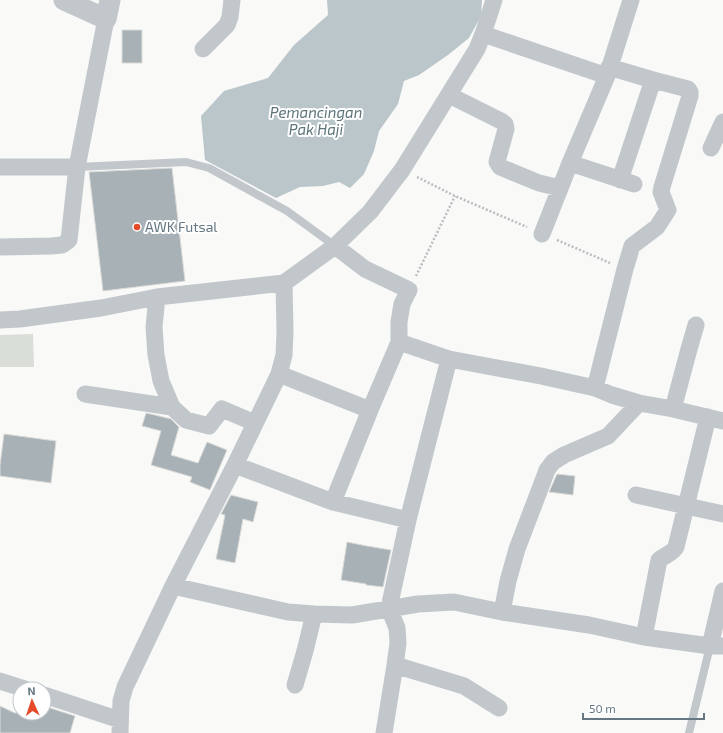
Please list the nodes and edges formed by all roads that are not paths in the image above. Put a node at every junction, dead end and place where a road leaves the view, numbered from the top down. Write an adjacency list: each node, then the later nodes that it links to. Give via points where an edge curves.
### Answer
1 (64, 0): 5 (street)
2 (232, 0): 7 (street, via 227,26)
3 (494, 0): 6 (street)
4 (631, 0): 8 (street)
5 (108, 9): 15 (street)
6 (483, 34): 8 (street); 10 (street, via 477,49)
7 (203, 49)
8 (608, 71): 9 (street); 13 (street)
9 (653, 80): 13 (street, via 627,182); 27 (street, via 688,90 690,96 661,192 668,210 657,227 632,246)
10 (449, 95): 16 (street, via 505,124 498,158 500,167 539,183); 18 (street, via 402,170 370,212)
11 (723, 122): 12 (street)
12 (711, 148)
13 (570, 163): 16 (street)
14 (0, 167): 15 (street)
15 (77, 167): 18 (lane, via 186,162 200,165 286,211); 19 (street, via 69,240 51,246)
16 (560, 188): 17 (street)
17 (542, 234)
18 (335, 246): 20 (street); 24 (street, via 365,269 409,290 402,304)
19 (0, 247)
20 (284, 283): 21 (street); 26 (street, via 284,355)
21 (157, 298): 22 (street, via 101,308); 30 (street, via 154,327 156,355 161,381)
22 (0, 320)
23 (696, 326): 31 (street)
24 (398, 342): 25 (street); 32 (street)
25 (449, 359): 27 (street); 40 (street)
26 (279, 374): 32 (street); 34 (street)
27 (595, 388): 29 (street)
28 (85, 394): 30 (street)
29 (639, 403): 31 (street); 44 (street, via 608,436 564,455 553,462 547,470 517,548)
30 (172, 407): 34 (street, via 186,420 209,426 222,409)
31 (673, 409): 33 (street)
32 (370, 410): 37 (street)
33 (716, 419): 38 (street)
34 (255, 423): 35 (street)
35 (235, 465): 37 (street); 41 (street)
36 (636, 495): 38 (street)
37 (333, 502): 40 (street)
38 (686, 506): 39 (street); 46 (street, via 676,547 659,560)
39 (723, 514)
40 (408, 520): 43 (street)
41 (173, 586): 45 (street, via 288,612); 54 (street, via 124,687)
42 (723, 591): 47 (street)
43 (389, 608): 44 (street, via 454,602); 45 (street, via 352,615); 48 (street, via 397,628)
44 (502, 612): 46 (street, via 589,625)
45 (314, 614): 50 (street)
46 (644, 637): 47 (street)
47 (716, 646): 56 (lane)
48 (395, 665): 53 (street, via 464,686); 55 (street)
49 (0, 681): 51 (street)
50 (295, 684)
51 (12, 685)
52 (52, 698): 54 (street)
53 (499, 708)
54 (120, 726)
55 (384, 733)
56 (689, 733)

